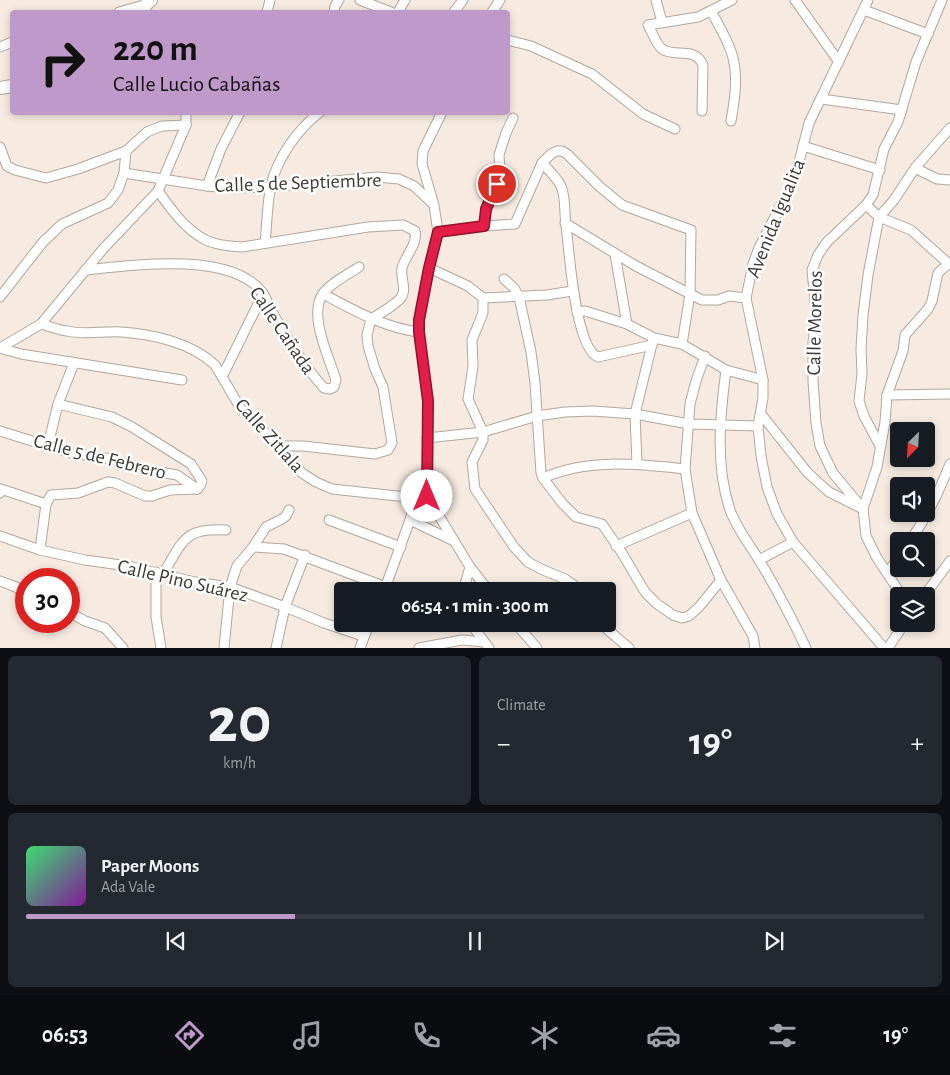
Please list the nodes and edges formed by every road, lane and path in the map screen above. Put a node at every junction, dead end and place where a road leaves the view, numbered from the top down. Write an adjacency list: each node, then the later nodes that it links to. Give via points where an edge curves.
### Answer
1 (360, 0): 9 (street)
2 (656, 0): 12 (street)
3 (795, 0): 15 (street)
4 (868, 0): 10 (street, Avenida Igualita)
5 (942, 0): 13 (street, Calle Morelos)
6 (726, 1): 11 (street)
7 (145, 6): 8 (street)
8 (128, 10)
9 (386, 10)
10 (864, 10): 13 (street); 15 (street, Avenida Igualita)
11 (711, 11): 12 (street, via 698,17); 24 (street, via 731,51 736,75 736,96)
12 (662, 22): 18 (street, via 648,25 660,47 700,58 703,65)
13 (928, 34): 17 (street, Calle Morelos)
14 (510, 41): 27 (street, via 531,46 592,74 643,114)
15 (839, 62): 16 (street, Avenida Igualita)
16 (821, 99): 17 (street); 28 (street, Avenida Igualita, via 809,123)
17 (902, 110): 33 (street, Calle Morelos, via 884,149)
18 (702, 111)
19 (186, 115): 25 (street)
20 (238, 115): 37 (street)
21 (317, 115): 38 (street, via 290,142)
22 (441, 115): 40 (street, via 423,151 422,164)
23 (513, 118): 44 (street, via 499,155 500,170 486,209)
24 (730, 121)
25 (186, 125): 30 (street, via 162,126 147,132); 35 (street)
26 (950, 128): 32 (street)
27 (675, 129)
28 (803, 146): 33 (street); 60 (street, Avenida Igualita, via 791,185 753,264)
29 (0, 147): 30 (street, via 7,166 46,178)
30 (126, 150): 34 (street)
31 (542, 163): 43 (street, via 561,186); 44 (street, via 516,224); 56 (street, via 550,154 562,151 622,205 691,230)
32 (915, 168): 36 (street); 42 (street)
33 (880, 170): 41 (street, Calle Morelos, via 873,195)
34 (124, 173): 35 (street, Calle 5 de Septiembre); 57 (street, via 118,190 108,203 62,224 43,242)
35 (164, 180): 37 (street, Calle 5 de Septiembre); 39 (street)
36 (950, 180)
37 (207, 186): 38 (street, Calle 5 de Septiembre)
38 (271, 187): 40 (street, Calle 5 de Septiembre, via 377,177 399,179 414,186); 46 (street)
39 (158, 191): 46 (street, via 181,220 205,239 242,247); 51 (street)
40 (434, 205): 45 (street)
41 (866, 205): 42 (street); 99 (street, Calle Morelos, via 828,242 812,270 816,312 813,382 820,446 833,473)
42 (879, 217): 48 (street, via 911,230); 89 (street, via 862,315 859,400)
43 (565, 223): 47 (street); 53 (street)
44 (484, 226): 45 (street)
45 (438, 232): 50 (street)
46 (265, 243): 62 (street, via 391,225 403,225 415,231 402,269 401,298)
47 (615, 254): 56 (street); 64 (street)
48 (949, 265): 76 (street, via 938,273 932,301 906,335)
49 (359, 267): 55 (street, via 334,282)
50 (429, 268): 59 (street, via 468,286); 65 (street)
51 (86, 270): 54 (street, Calle Cañada, via 168,264 215,268 233,272 252,282); 63 (street)
52 (504, 279): 58 (street)
53 (572, 290): 58 (street); 61 (street)
54 (263, 294): 55 (street, Calle Cañada, via 296,353 324,388 330,389 336,380 317,320); 72 (street, Calle Zitlala)
55 (323, 294): 62 (street)
56 (690, 294): 60 (street, via 702,300 729,296); 67 (street)
57 (0, 297)
58 (519, 297): 59 (street); 80 (street, via 531,352)
59 (483, 298): 85 (street, via 483,313 472,340 473,366 468,399)
60 (746, 298): 74 (street, Avenida Igualita)
61 (577, 312): 64 (street, via 585,311); 66 (street, via 590,351 598,357)
62 (371, 319): 65 (street, via 402,330); 88 (street, via 368,346 383,387 392,443 388,450 375,454)
63 (40, 324): 68 (street); 72 (street, via 68,332 122,332 158,338 190,348 209,359)
64 (627, 324): 66 (street)
65 (419, 332): 86 (street, via 428,401)
66 (653, 341): 67 (street); 78 (street)
67 (682, 344): 69 (street)
68 (0, 348): 70 (street)
69 (705, 356): 71 (street); 81 (street, via 690,404)
70 (74, 363): 73 (street); 77 (street)
71 (726, 370): 74 (street); 82 (street)
72 (223, 375): 88 (street, Calle Zitlala, via 241,409)
73 (182, 380)
74 (763, 380): 79 (street, Avenida Igualita)
75 (950, 394): 76 (street)
76 (887, 395): 89 (street)
77 (58, 404): 87 (street); 94 (street, via 112,417 132,427 191,464 202,481)
78 (635, 414): 80 (street, via 592,411); 81 (street); 90 (street)
79 (761, 414): 83 (street, Avenida Igualita); 99 (street, via 807,472 829,492)
80 (537, 416): 85 (street); 93 (street)
81 (689, 424): 82 (street); 92 (street)
82 (721, 424): 83 (street); 114 (street, via 722,480 730,512)
83 (758, 426): 108 (street, Avenida Igualita, via 767,487)
84 (0, 431): 87 (street, Calle 5 de Febrero)
85 (483, 432): 86 (street); 126 (street, via 483,440 472,462 475,489 514,547 528,562)
86 (427, 438): 96 (street)
87 (48, 445): 94 (street, Calle 5 de Febrero, via 71,453 178,475)
88 (279, 446): 97 (street, Calle Zitlala, via 302,473 332,489)
89 (880, 447): 99 (street)
90 (637, 464): 92 (street); 93 (street, via 581,466)
91 (950, 464): 105 (street, via 935,501)
92 (685, 469): 101 (street)
93 (543, 478): 110 (street, via 576,517 602,524)
94 (197, 489): 98 (street, via 170,490 145,496 108,482 78,493 51,495)
95 (1, 491): 98 (street)
96 (427, 496): 97 (street, Calle Zitlala); 107 (street)
97 (416, 498): 103 (street)
98 (46, 504): 112 (street)
99 (864, 509): 118 (street, via 866,536)
100 (289, 510): 111 (street, via 282,520 266,527)
101 (692, 513): 110 (street); 120 (street)
102 (329, 520): 109 (street)
103 (410, 520): 107 (street); 109 (street)
104 (226, 530): 119 (street, via 204,530 186,537)
105 (917, 532)
106 (0, 536): 112 (street, Calle Pino Suárez)
107 (454, 541): 116 (street)
108 (793, 542): 114 (street); 150 (street, Avenida Igualita)
109 (401, 546): 123 (street)
110 (616, 546): 120 (street, via 646,592 657,604 682,618 699,607)
111 (253, 547): 113 (street, via 284,549); 128 (street, via 237,566)
112 (40, 550): 119 (street, Calle Pino Suárez)
113 (305, 555): 122 (street); 131 (street)
114 (759, 560): 149 (street)
115 (950, 561): 130 (street)
116 (470, 567): 124 (street); 125 (street)
117 (890, 569): 118 (street)
118 (888, 572): 129 (street)
119 (160, 573): 128 (street, Calle Pino Suárez); 141 (street, via 156,616)
120 (721, 580): 148 (street, via 753,636)
121 (0, 582): 127 (street)
122 (369, 582)
123 (388, 582)
124 (466, 582)
125 (482, 582)
126 (569, 582)
127 (15, 587)
128 (230, 587): 131 (street, Calle Pino Suárez); 142 (street)
129 (897, 587)
130 (931, 587)
131 (285, 607): 138 (street, Calle Pino Suárez); 143 (street)
132 (80, 619): 140 (street, via 105,628)
133 (365, 632): 138 (street)
134 (477, 632): 139 (street)
135 (523, 632): 146 (street)
136 (610, 632): 147 (street)
137 (899, 632): 151 (street)
138 (363, 636): 144 (street)
139 (487, 645): 145 (street, via 462,640)
140 (123, 648)
141 (161, 648)
142 (224, 648)
143 (276, 648)
144 (360, 648)
145 (419, 648)
146 (537, 648)
147 (629, 648)
148 (755, 648)
149 (806, 648)
150 (884, 648)
151 (888, 648)

